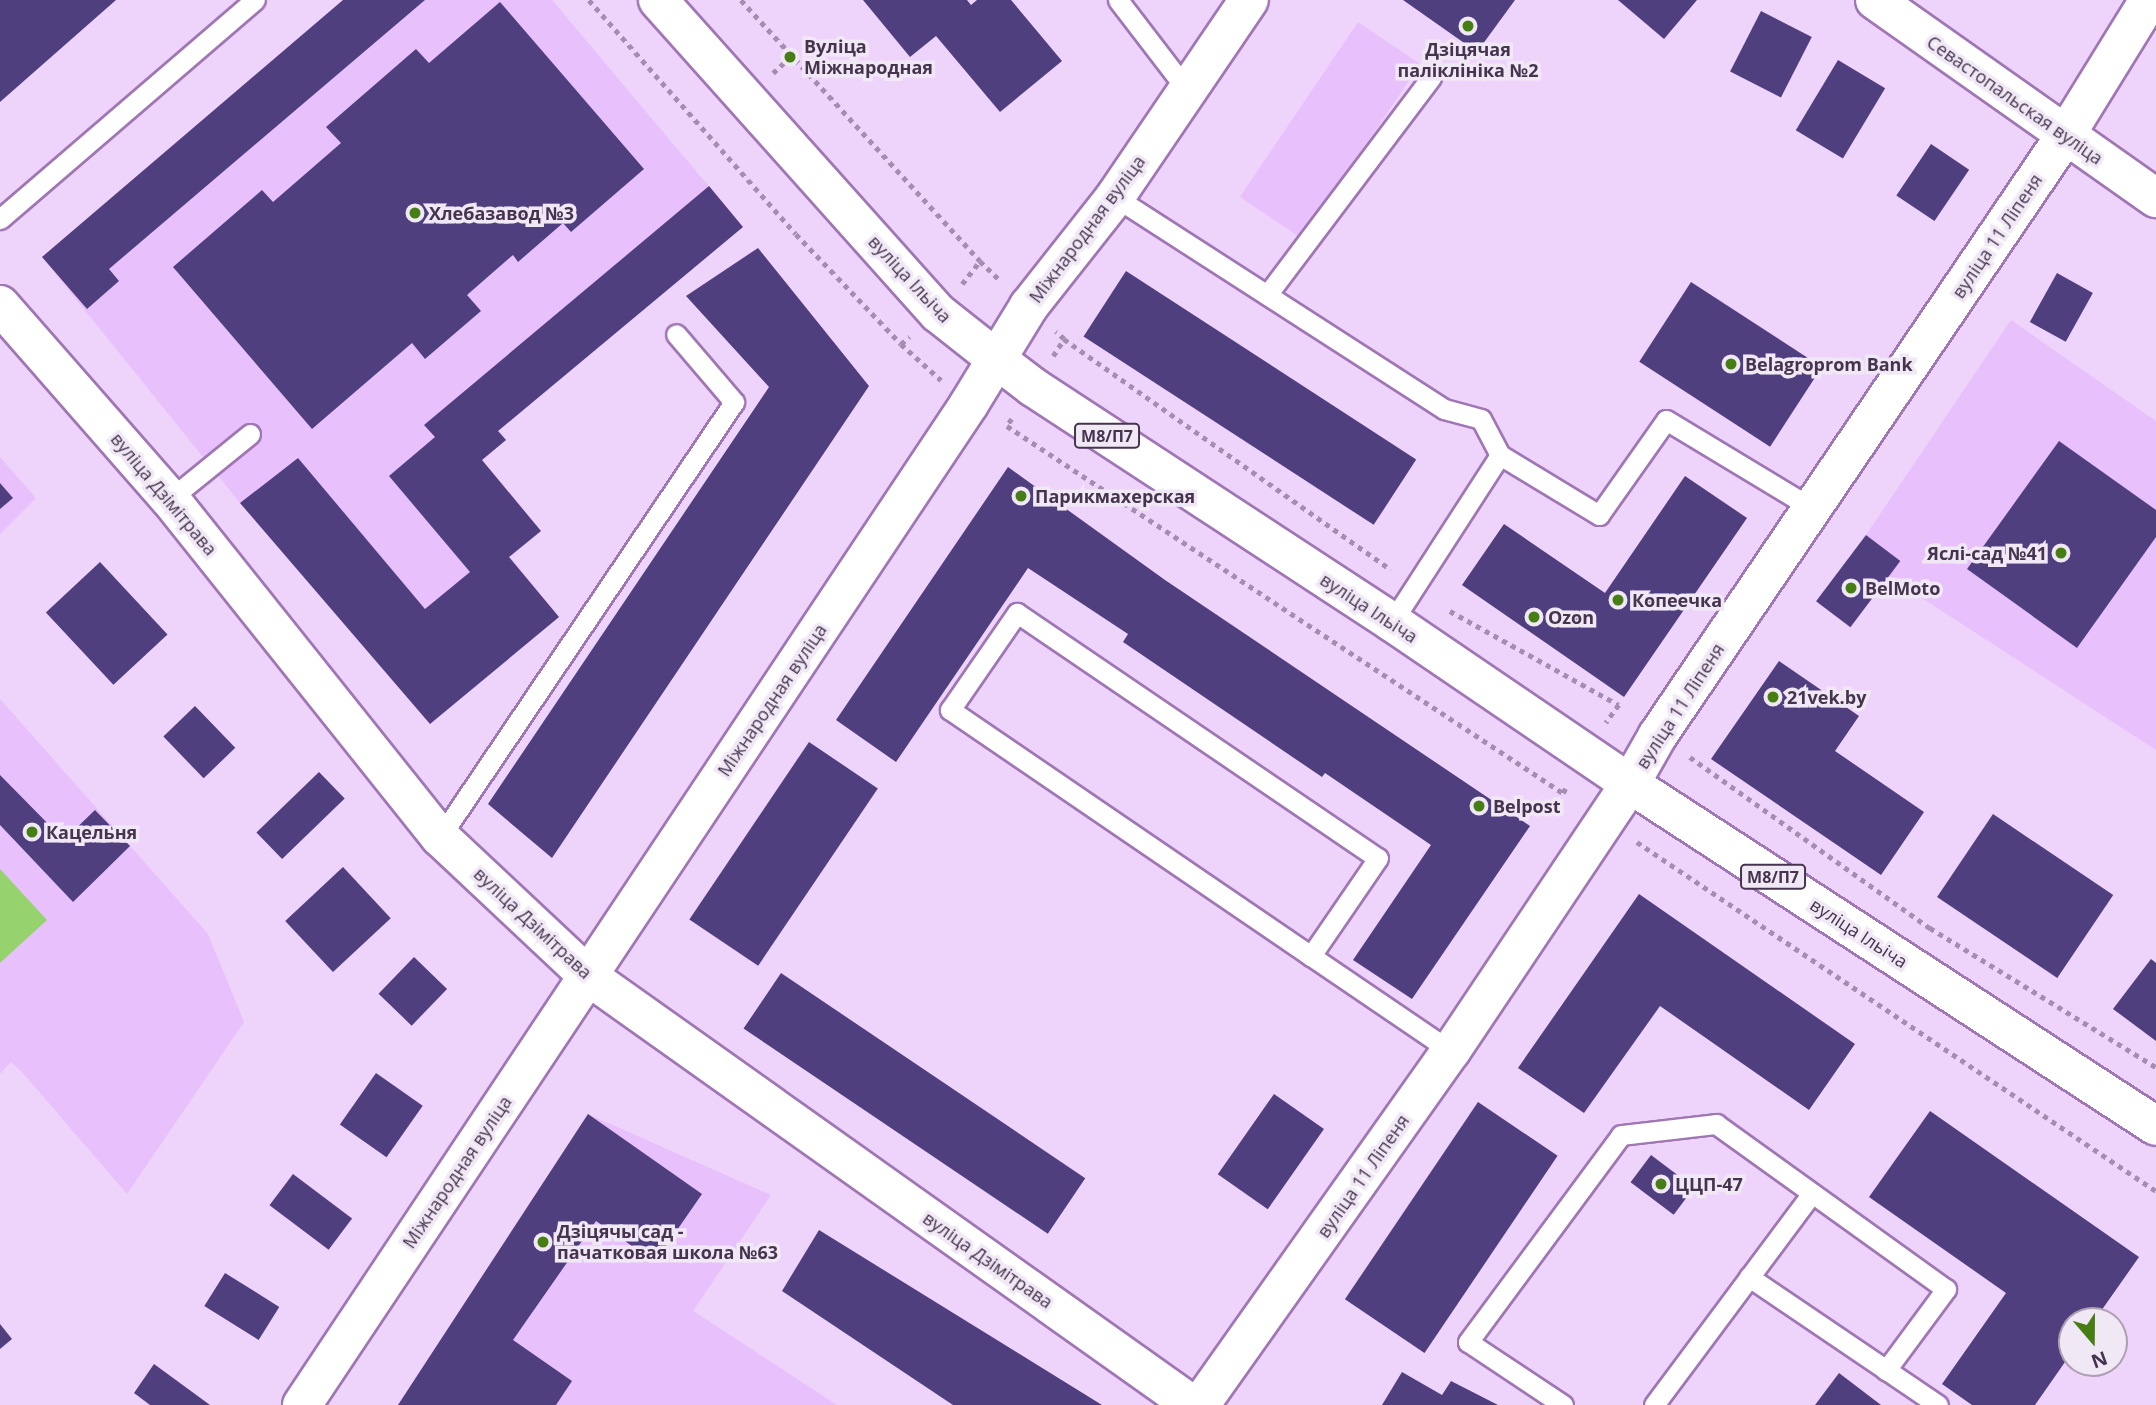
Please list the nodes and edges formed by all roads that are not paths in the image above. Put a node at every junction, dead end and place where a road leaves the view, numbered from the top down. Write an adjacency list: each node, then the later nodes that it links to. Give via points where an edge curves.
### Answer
1 (255, 0): 12 (lane)
2 (1118, 0): 8 (lane)
3 (1249, 0): 8 (street, Міжнародная вуліца)
4 (1875, 0): 9 (street, Севастопальская вуліца)
5 (2149, 0): 9 (street, вуліца 11 Ліпеня)
6 (660, 1): 16 (street, вуліца Ільіча / М8/П7, via 938,313)
7 (1432, 77): 13 (lane)
8 (1187, 90): 10 (street, Міжнародная вуліца)
9 (2065, 136): 11 (street, Севастопальская вуліца); 20 (street, вуліца 11 Ліпеня)
10 (1115, 197): 13 (lane); 16 (street, Міжнародная вуліца, via 1028,306)
11 (2156, 198)
12 (0, 219)
13 (1267, 295): 18 (lane, via 1444,409 1481,419)
14 (0, 305): 19 (street, вуліца Дзімітрава)
15 (676, 334): 23 (lane, via 734,402)
16 (995, 358): 21 (street, вуліца Ільіча / М8/П7); 25 (street, Міжнародная вуліца, via 969,404)
17 (250, 434): 19 (lane)
18 (1500, 455): 20 (lane, via 1599,515 1666,420); 21 (lane)
19 (170, 499): 23 (street, вуліца Дзімітрава)
20 (1812, 508): 22 (street, вуліца 11 Ліпеня, via 1658,735)
21 (1392, 622): 22 (street, вуліца Ільіча / М8/П7)
22 (1630, 784): 26 (street, вуліца 11 Ліпеня); 27 (street, вуліца Ільіча / М8/П7)
23 (440, 837): 25 (street, вуліца Дзімітрава)
24 (1311, 956): 24 (lane, via 1378,858 1017,612 950,710); 26 (lane)
25 (588, 976): 31 (street, Міжнародная вуліца); 32 (street, вуліца Дзімітрава)
26 (1451, 1051): 33 (street, вуліца 11 Ліпеня)
27 (2156, 1126)
28 (1811, 1193): 29 (lane); 30 (lane, via 1946,1289); 34 (lane, via 1716,1124 1621,1135 1468,1342)
29 (1749, 1277): 30 (lane); 35 (lane)
30 (1886, 1370): 36 (lane)
31 (302, 1405)
32 (1192, 1405)
33 (1200, 1405)
34 (1563, 1405)
35 (1654, 1405)
36 (1938, 1405)

